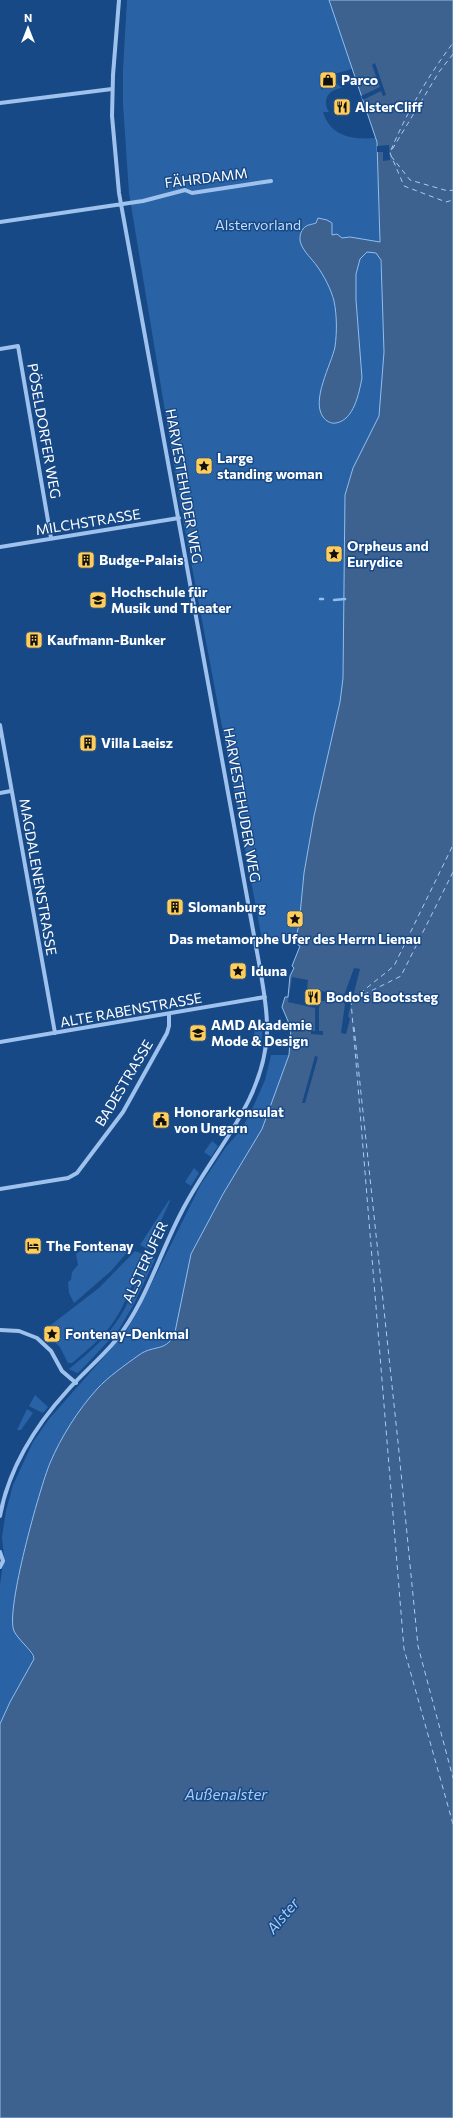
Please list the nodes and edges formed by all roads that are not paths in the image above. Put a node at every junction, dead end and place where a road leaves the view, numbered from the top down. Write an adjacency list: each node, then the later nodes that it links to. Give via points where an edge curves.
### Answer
1 (119, 0): 2 (street, HARVESTEHUDER WEG)
2 (112, 89): 3 (street); 5 (street, HARVESTEHUDER WEG, via 114,147)
3 (0, 103)
4 (271, 181): 5 (street, FÄHRDAMM, via 192,193 185,190)
5 (121, 204): 6 (street, FÄHRDAMM); 8 (street, HARVESTEHUDER WEG)
6 (0, 222)
7 (0, 349): 9 (street, PÖSELDORFER WEG, via 18,346)
8 (179, 518): 9 (street, MILCHSTRASSE, via 58,539); 14 (street, HARVESTEHUDER WEG)
9 (51, 538): 10 (street, MILCHSTRASSE)
10 (0, 548)
11 (0, 725): 12 (street, MAGDALENENSTRASSE)
12 (12, 791): 13 (street); 16 (street, MAGDALENENSTRASSE)
13 (0, 793)
14 (265, 997): 15 (street, ALTE RABENSTRASSE); 20 (street, ALSTERUFER, via 267,1032 264,1056 247,1104 181,1212 131,1318 115,1341)
15 (169, 1014): 16 (street, ALTE RABENSTRASSE); 18 (street, BADESTRASSE, via 167,1032 123,1112 77,1173 68,1178)
16 (55, 1033): 17 (street, ALTE RABENSTRASSE)
17 (0, 1042)
18 (0, 1189)
19 (0, 1330): 20 (street, via 19,1331 37,1338 51,1351 62,1371)
20 (76, 1382): 21 (street, ALSTERUFER, via 55,1405 28,1445 8,1486)
21 (0, 1516)
22 (0, 1552): 23 (street, via 3,1561)
23 (0, 1567)

